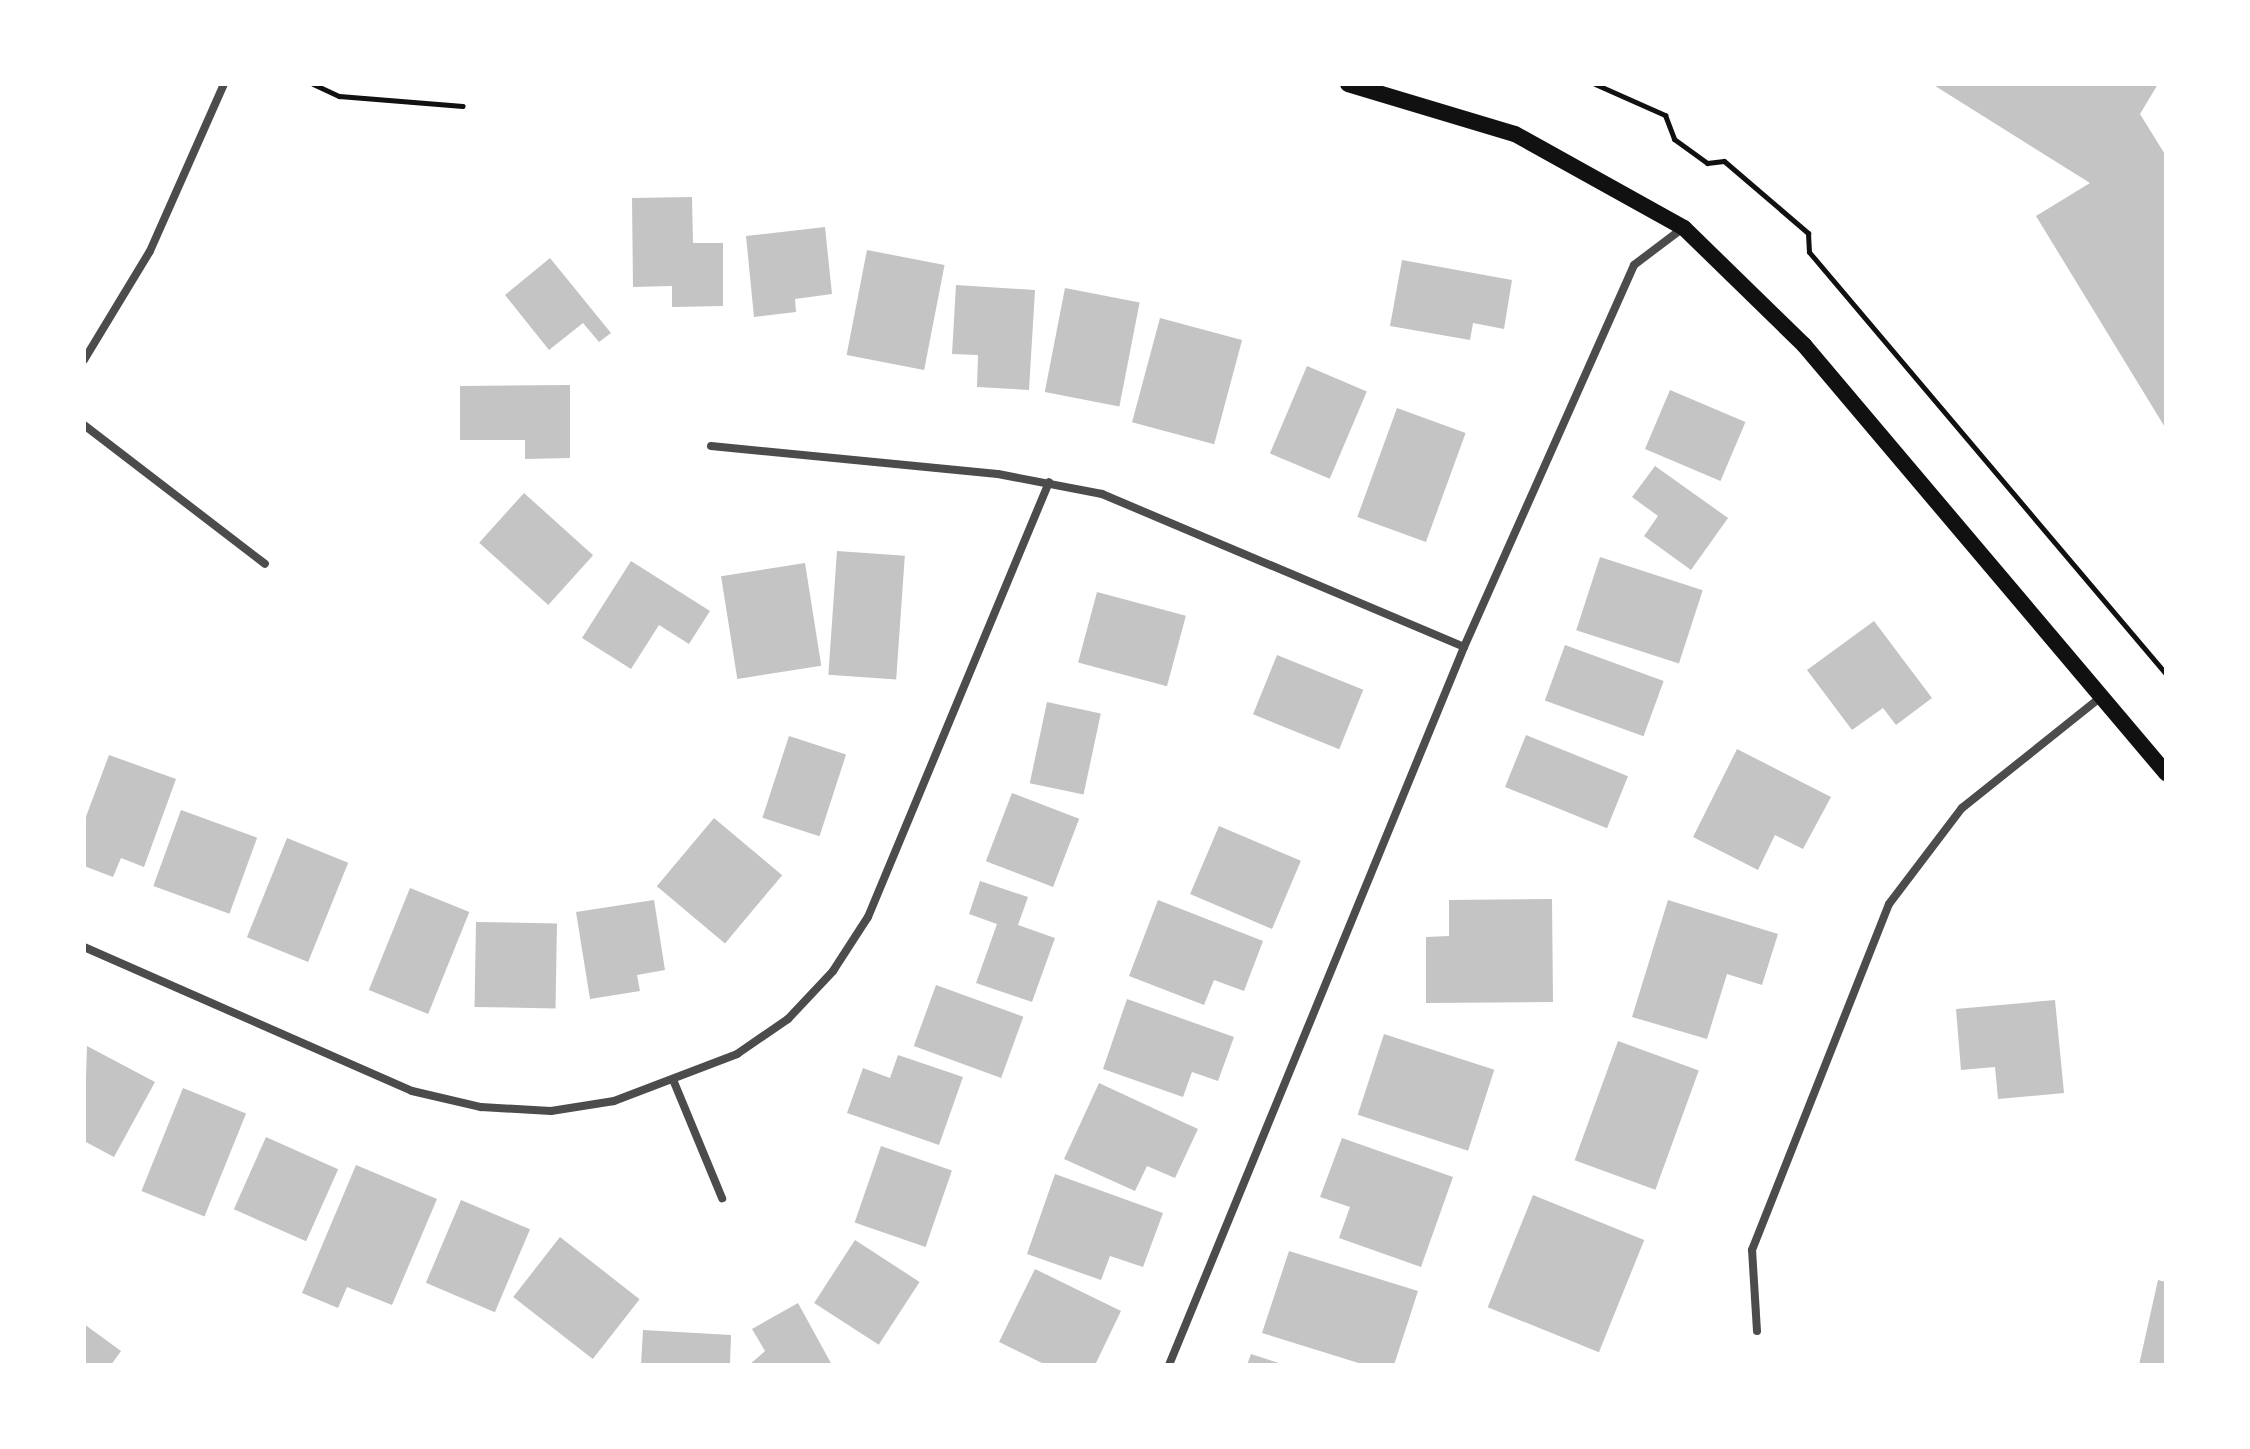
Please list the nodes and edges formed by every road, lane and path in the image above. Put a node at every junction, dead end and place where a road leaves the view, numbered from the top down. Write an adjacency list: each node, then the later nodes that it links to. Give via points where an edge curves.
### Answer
1 (224, 84): 7 (street, via 150,251)
2 (313, 84): 5 (path, via 339,96)
3 (1348, 84): 6 (main road, via 1515,134)
4 (1595, 84): 13 (path, via 1665,115 1674,139 1707,163 1724,161 1808,233 1809,252)
5 (463, 106)
6 (1684, 228): 12 (street, via 1634,265); 14 (main road, via 1804,345)
7 (84, 360)
8 (84, 425): 11 (street)
9 (711, 446): 10 (street)
10 (1049, 482): 12 (street, via 1102,494); 17 (street, via 868,917 833,971 788,1019 737,1054)
11 (265, 564)
12 (1464, 647): 20 (street)
13 (2166, 674)
14 (2102, 697): 15 (main road); 19 (street, via 1962,808 1889,904 1752,1250)
15 (2166, 773)
16 (84, 947): 17 (street, via 412,1091 551,1111)
17 (674, 1082): 18 (street)
18 (722, 1198)
19 (1757, 1331)
20 (1169, 1365)

